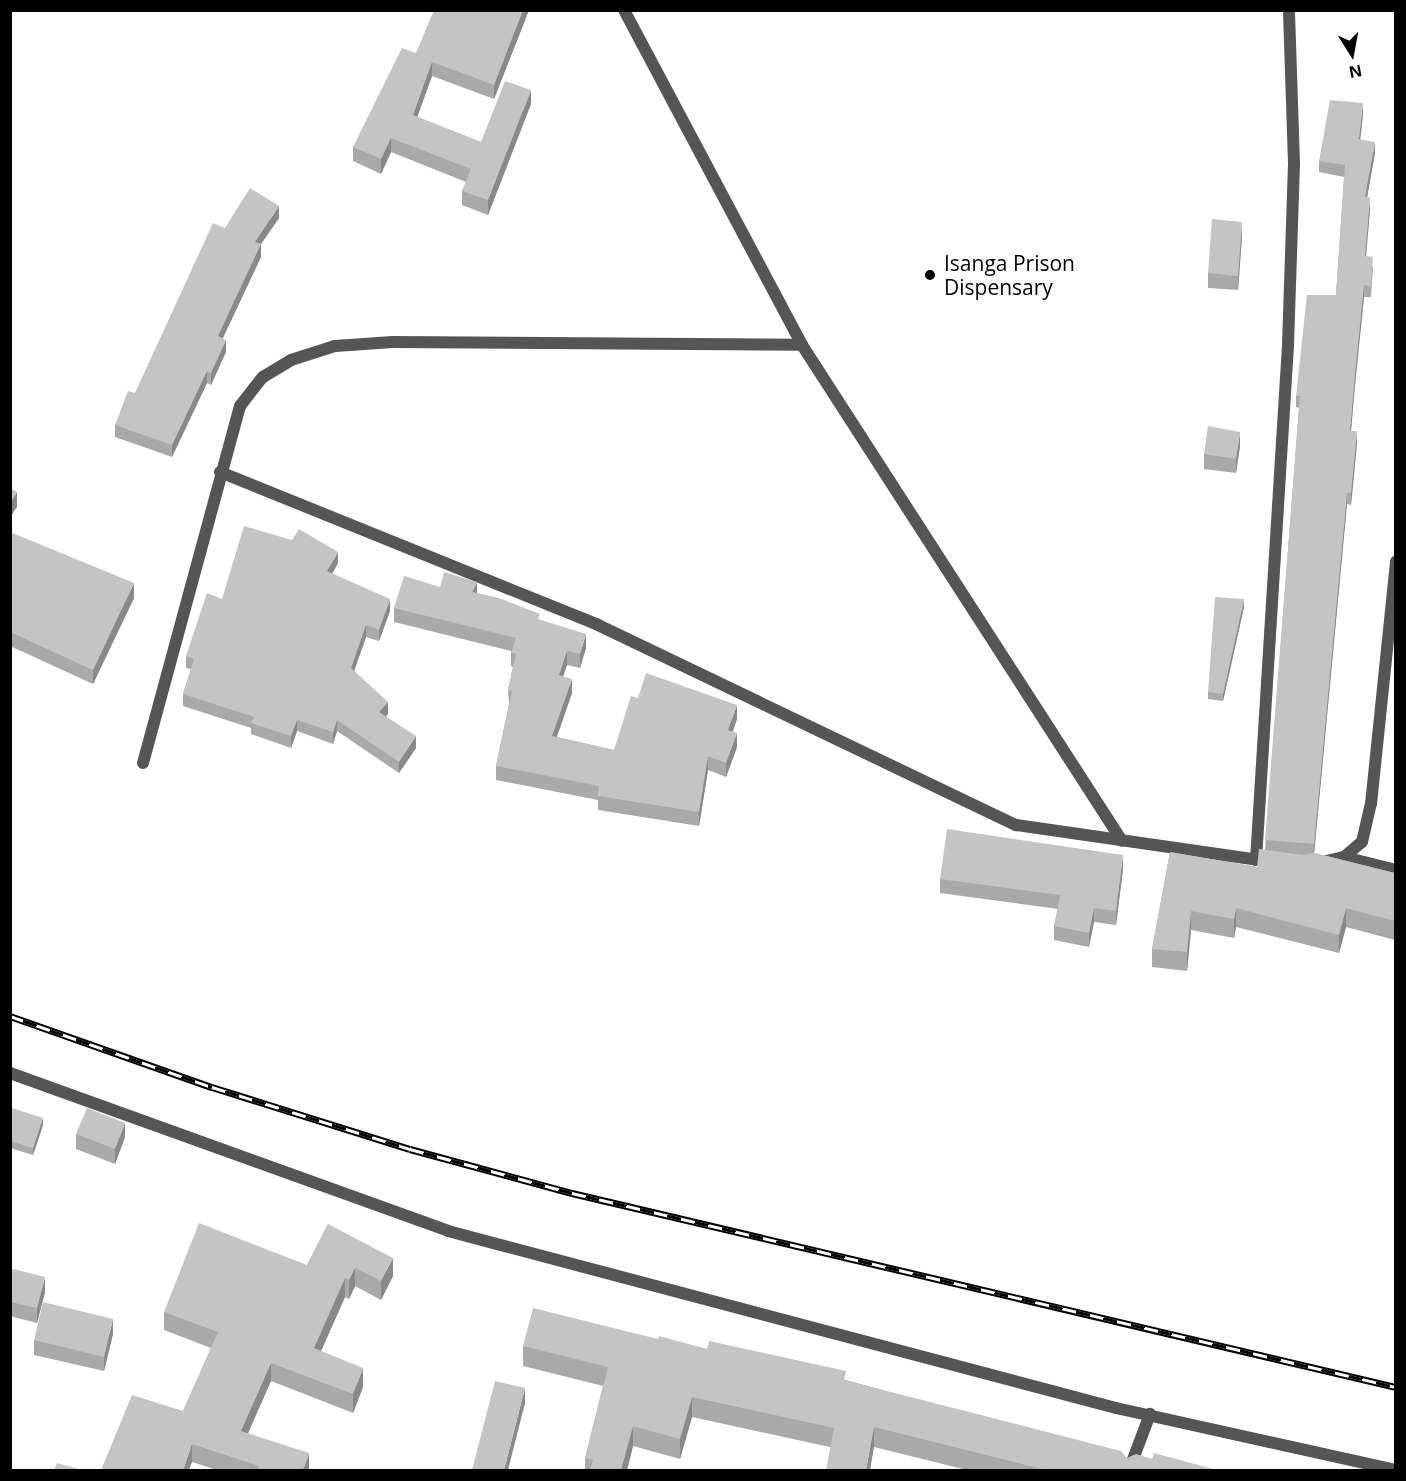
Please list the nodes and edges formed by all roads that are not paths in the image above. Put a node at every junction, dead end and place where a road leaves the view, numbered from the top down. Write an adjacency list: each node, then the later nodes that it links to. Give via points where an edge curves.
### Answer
1 (624, 10): 3 (street)
2 (1289, 10): 9 (street, via 1294,163 1288,345)
3 (801, 345): 4 (street, via 393,342 335,346 291,360 263,377 240,406); 7 (street)
4 (220, 472): 6 (street); 7 (street, via 596,624 1016,825)
5 (1395, 561): 8 (street, via 1371,804 1362,842)
6 (143, 763)
7 (1122, 841): 9 (street)
8 (1344, 857): 9 (street, via 1298,865); 10 (street)
9 (1256, 860)
10 (1395, 870)
11 (10, 1073): 12 (street, via 448,1232)
12 (1150, 1414): 13 (street); 14 (street)
13 (1129, 1470)
14 (1395, 1470)

